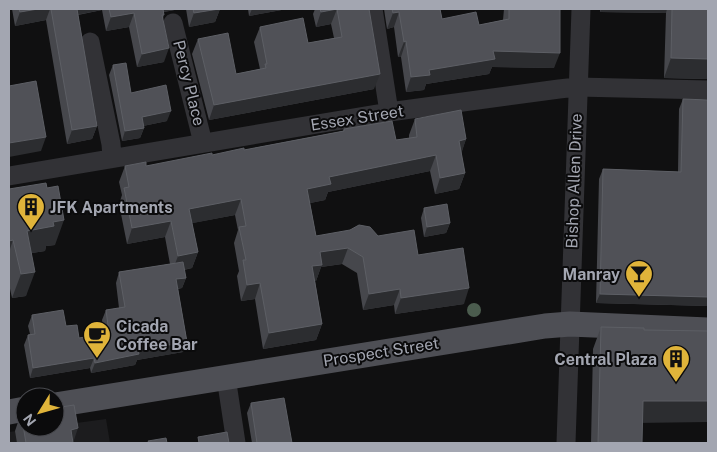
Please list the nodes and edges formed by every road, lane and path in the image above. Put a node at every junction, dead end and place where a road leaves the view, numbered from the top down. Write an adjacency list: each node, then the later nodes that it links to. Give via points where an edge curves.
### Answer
1 (373, 9): 7 (street)
2 (581, 9): 5 (street, Bishop Allen Drive)
3 (174, 23): 8 (street, Percy Place)
4 (90, 42): 9 (street)
5 (577, 87): 6 (street, Essex Street); 7 (street, Essex Street); 11 (street, Bishop Allen Drive)
6 (708, 90)
7 (389, 112): 8 (street, Essex Street)
8 (203, 143): 9 (street, Essex Street)
9 (112, 158): 10 (street, Essex Street)
10 (9, 176)
11 (570, 324): 12 (main road, Prospect Street); 13 (main road, Prospect Street); 16 (street, Bishop Allen Drive)
12 (708, 330)
13 (226, 377): 14 (main road, Prospect Street); 15 (street)
14 (65, 403)
15 (236, 443)
16 (566, 443)

